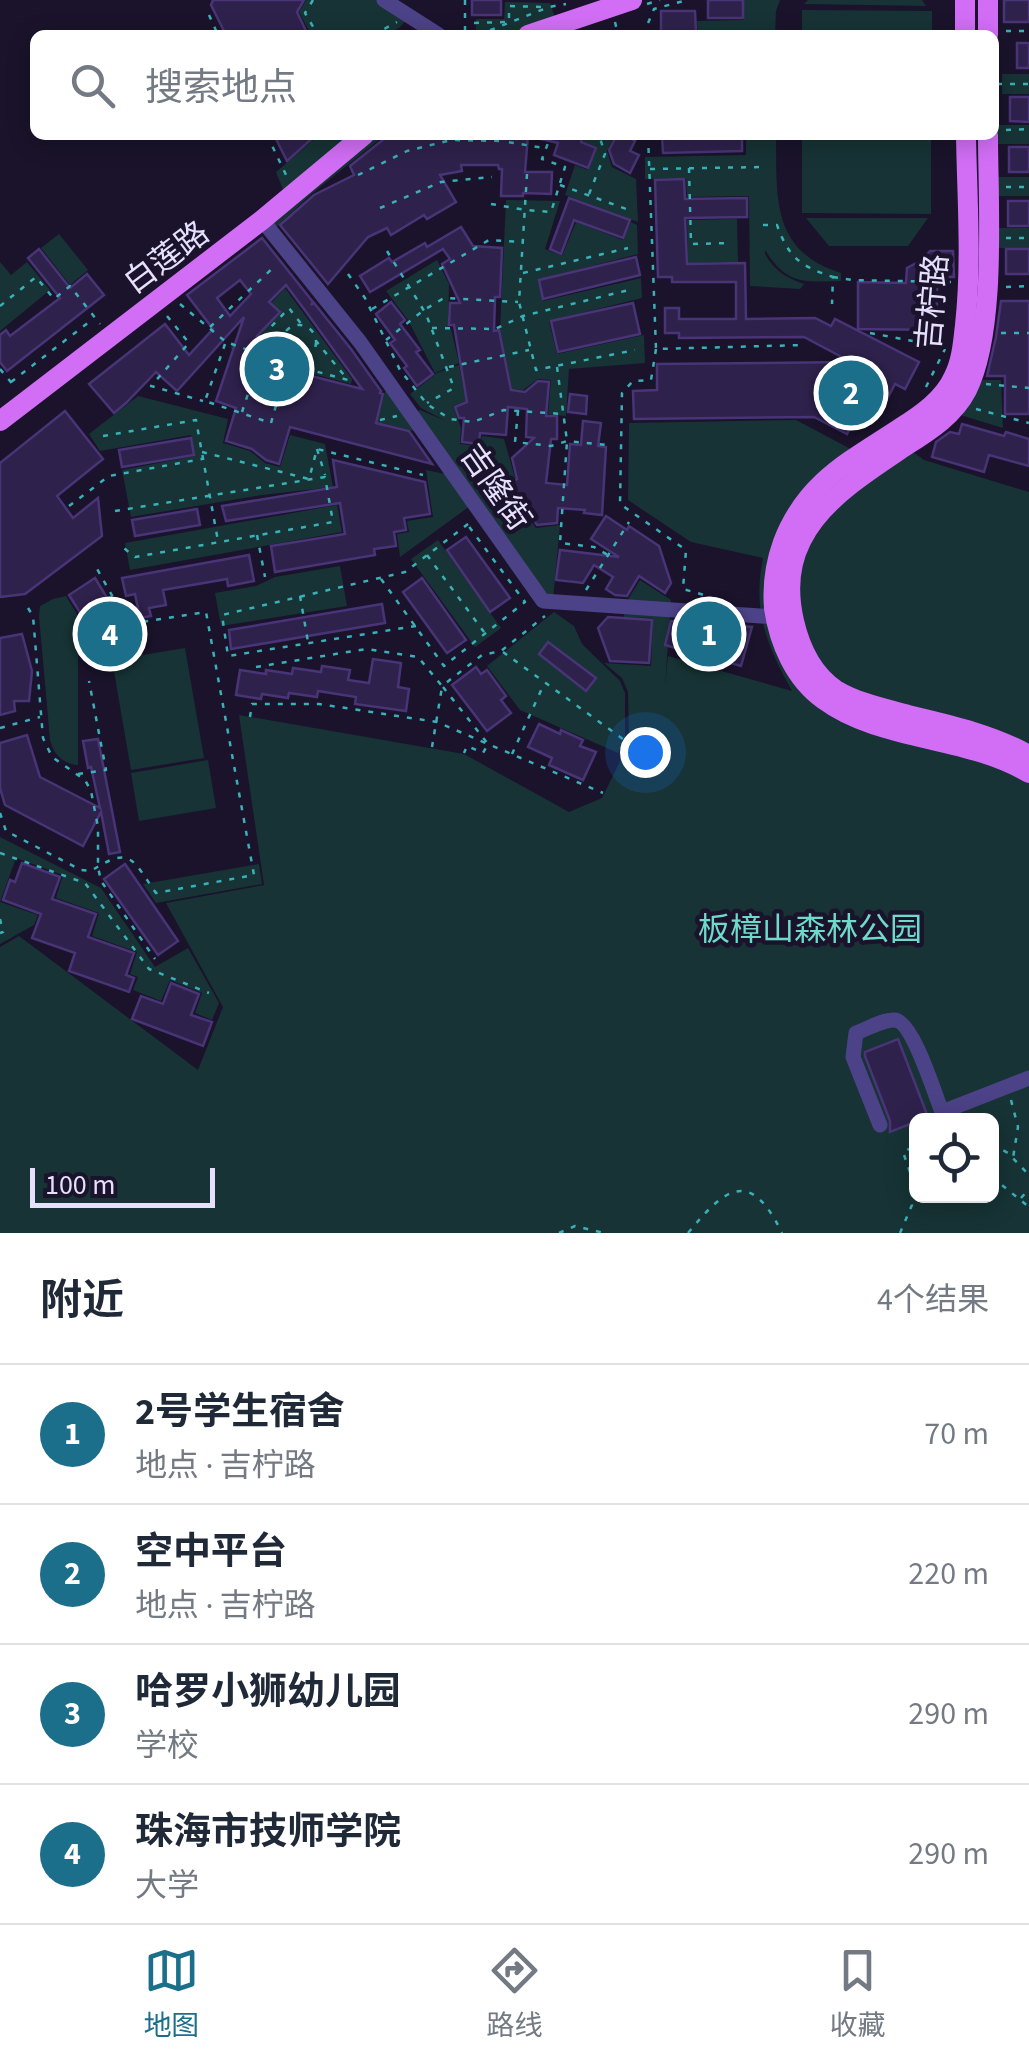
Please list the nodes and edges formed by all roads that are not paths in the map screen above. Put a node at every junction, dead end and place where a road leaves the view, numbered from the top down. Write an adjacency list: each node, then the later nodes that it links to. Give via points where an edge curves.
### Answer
1 (384, 0): 5 (lane)
2 (632, 0): 6 (main road)
3 (965, 0): 7 (main road)
4 (988, 0): 8 (main road)
5 (431, 30)
6 (543, 30)
7 (965, 30)
8 (992, 30)
9 (358, 140): 12 (main road, 白莲路)
10 (966, 140): 14 (main road, 吉柠路, via 968,296 954,377 942,397 837,470 803,502 778,556 772,586)
11 (992, 140): 15 (main road, 吉柠路, via 986,306 968,388 954,412 818,512 806,528 789,590 804,651 834,689)
12 (262, 220): 13 (main road, 白莲路, via 166,303); 14 (lane, 吉隆街, via 360,342 543,601)
13 (0, 421)
14 (776, 617): 16 (main road, 吉柠路, via 795,670 828,703 872,724 974,749)
15 (1029, 755)
16 (1029, 773)
17 (1029, 1078): 18 (lane, via 942,1112 912,1035 893,1020 856,1033 853,1057)
18 (880, 1125)

